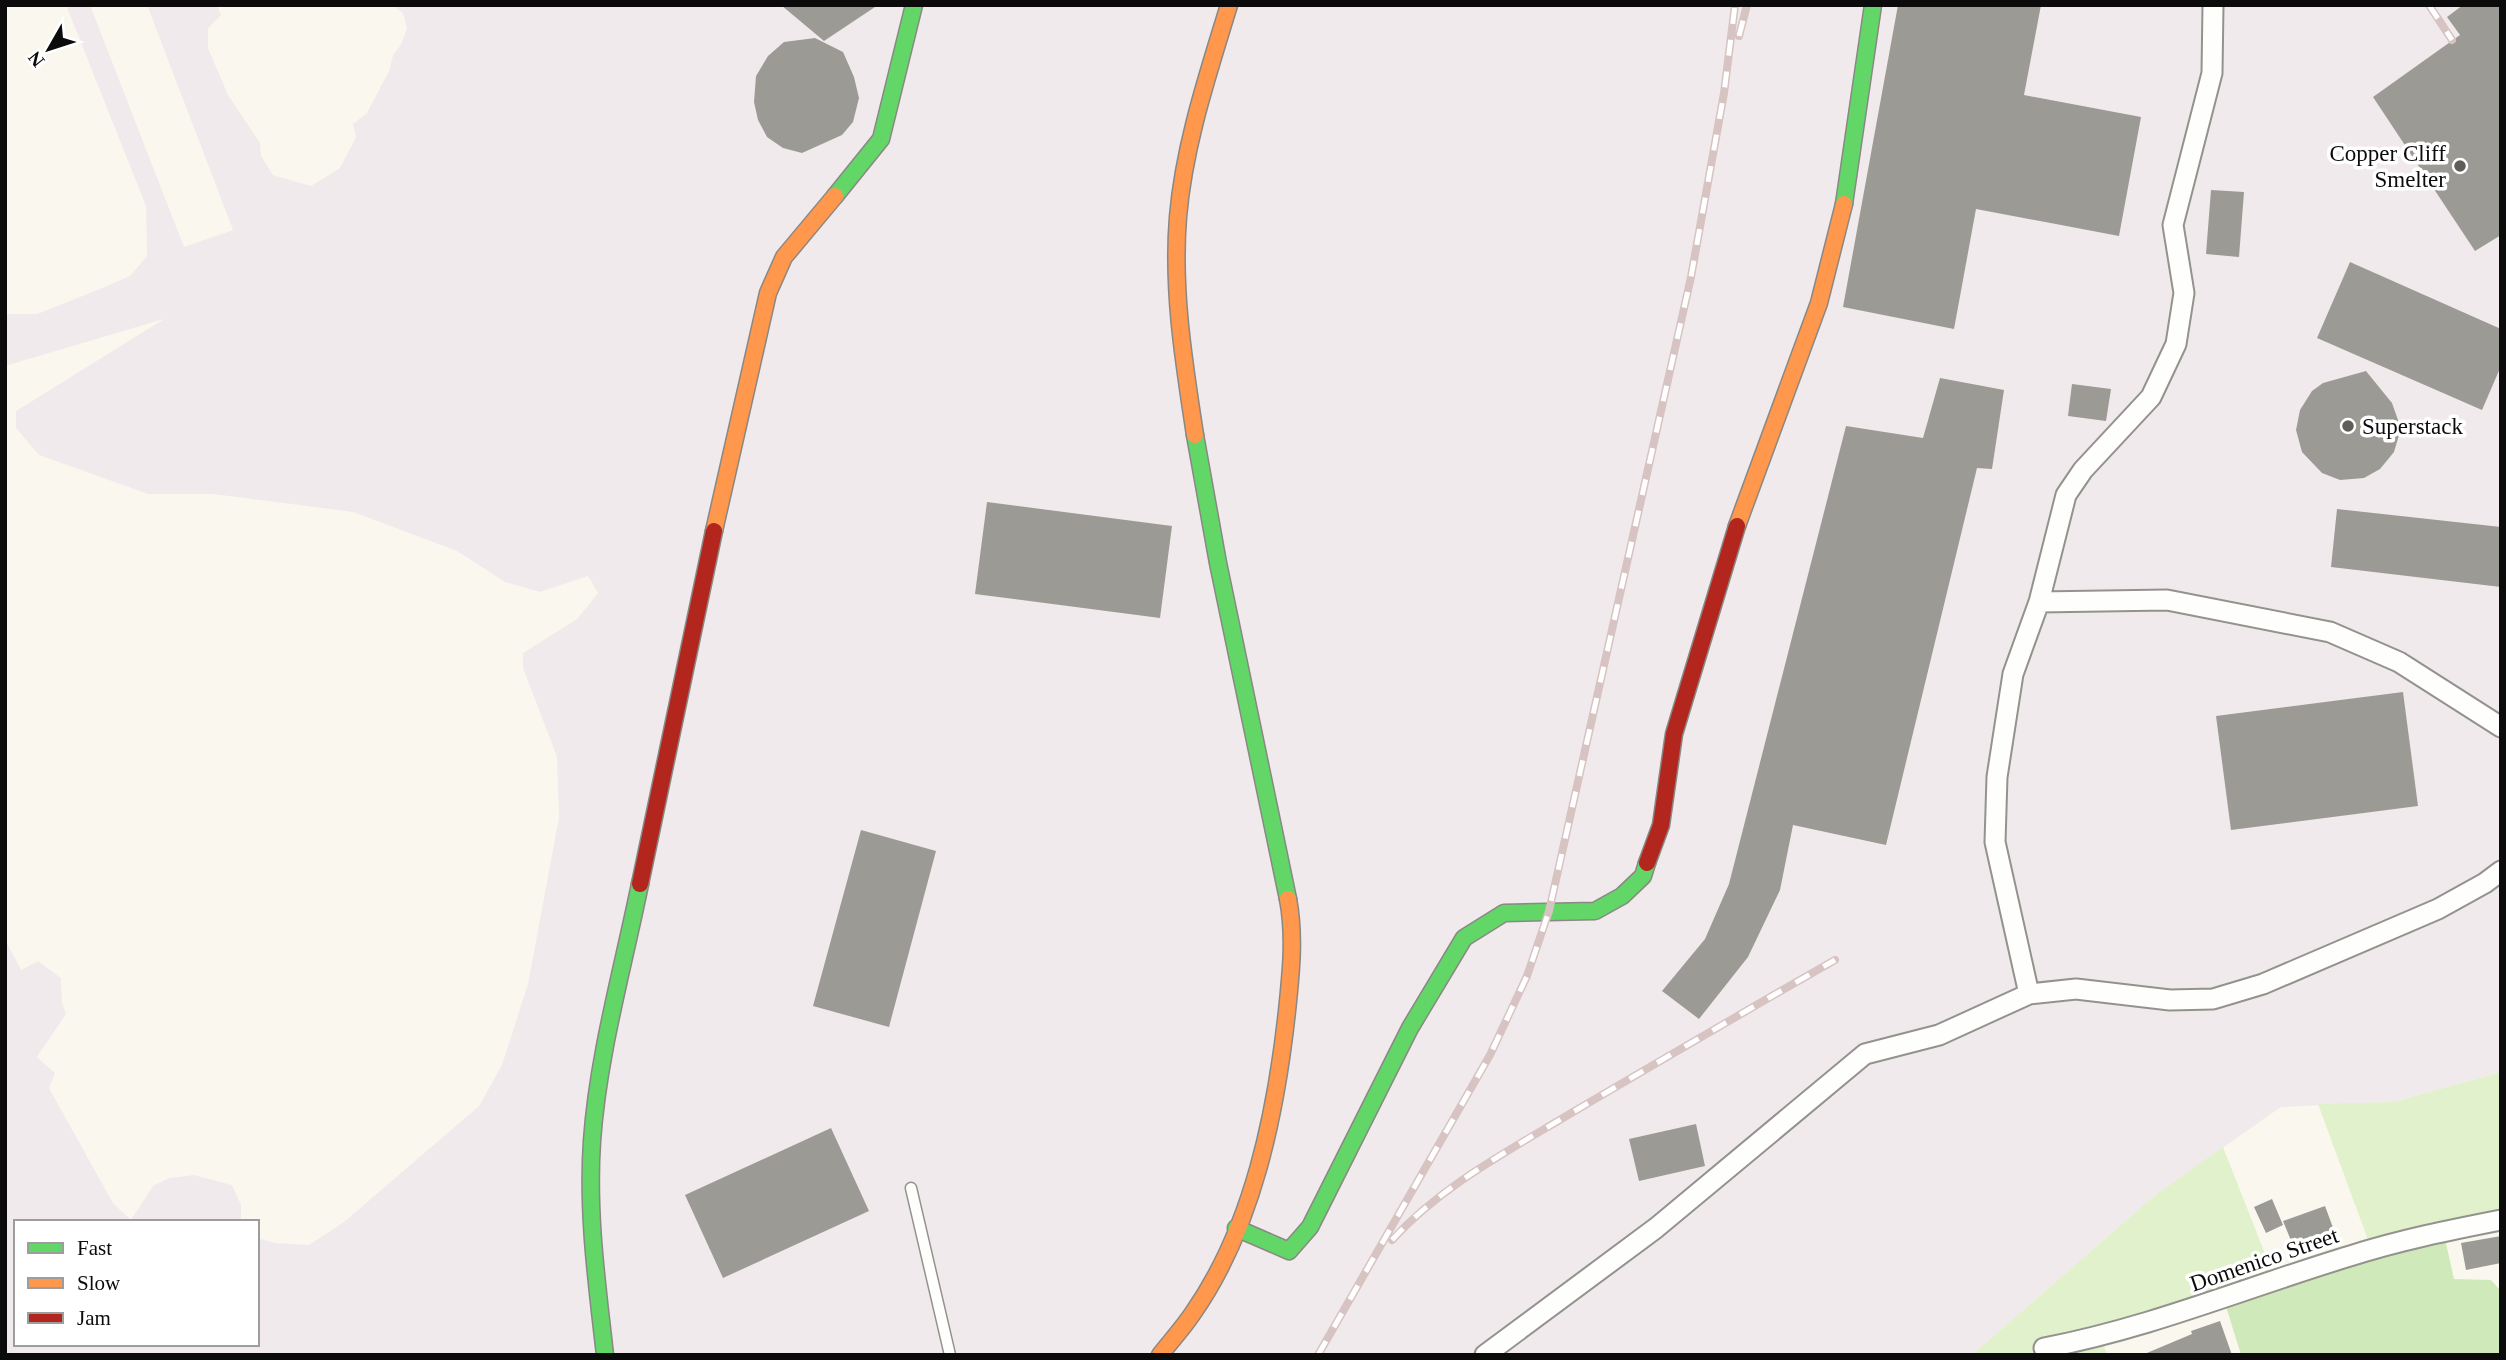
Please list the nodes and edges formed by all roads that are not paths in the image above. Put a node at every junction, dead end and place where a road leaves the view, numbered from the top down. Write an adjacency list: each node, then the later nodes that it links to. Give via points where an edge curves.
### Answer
1 (914, 5): 13 (street, via 881,139 784,257 765,306 600,1076 592,1142 592,1235)
2 (1229, 5): 11 (street, via 1178,214 1180,336 1207,508 1293,924 1291,992 1279,1067 1259,1160)
3 (1873, 5): 11 (street, via 1844,203 1819,303 1741,511 1674,734 1661,825 1643,876 1622,896 1595,911 1504,913 1464,938 1410,1028 1310,1227 1289,1251)
4 (2213, 5): 5 (street, via 2212,73 2173,225 2184,293 2176,344 2151,397 2083,470 2066,495)
5 (2039, 602): 6 (street, via 2167,600 2330,632 2399,662); 8 (street, via 2013,674 1997,777 1995,842)
6 (2501, 727)
7 (2501, 871): 8 (street, via 2438,909 2263,984 2213,999 2170,1000 2076,989)
8 (2029, 993): 16 (street, via 1939,1035 1866,1054 1656,1228)
9 (911, 1188): 14 (lane)
10 (2501, 1220): 12 (street, Domenico Street, via 2350,1256 2154,1322)
11 (1236, 1228): 15 (street, via 1225,1259 1180,1335)
12 (2044, 1348)
13 (605, 1355)
14 (950, 1355)
15 (1160, 1355)
16 (1485, 1355)

